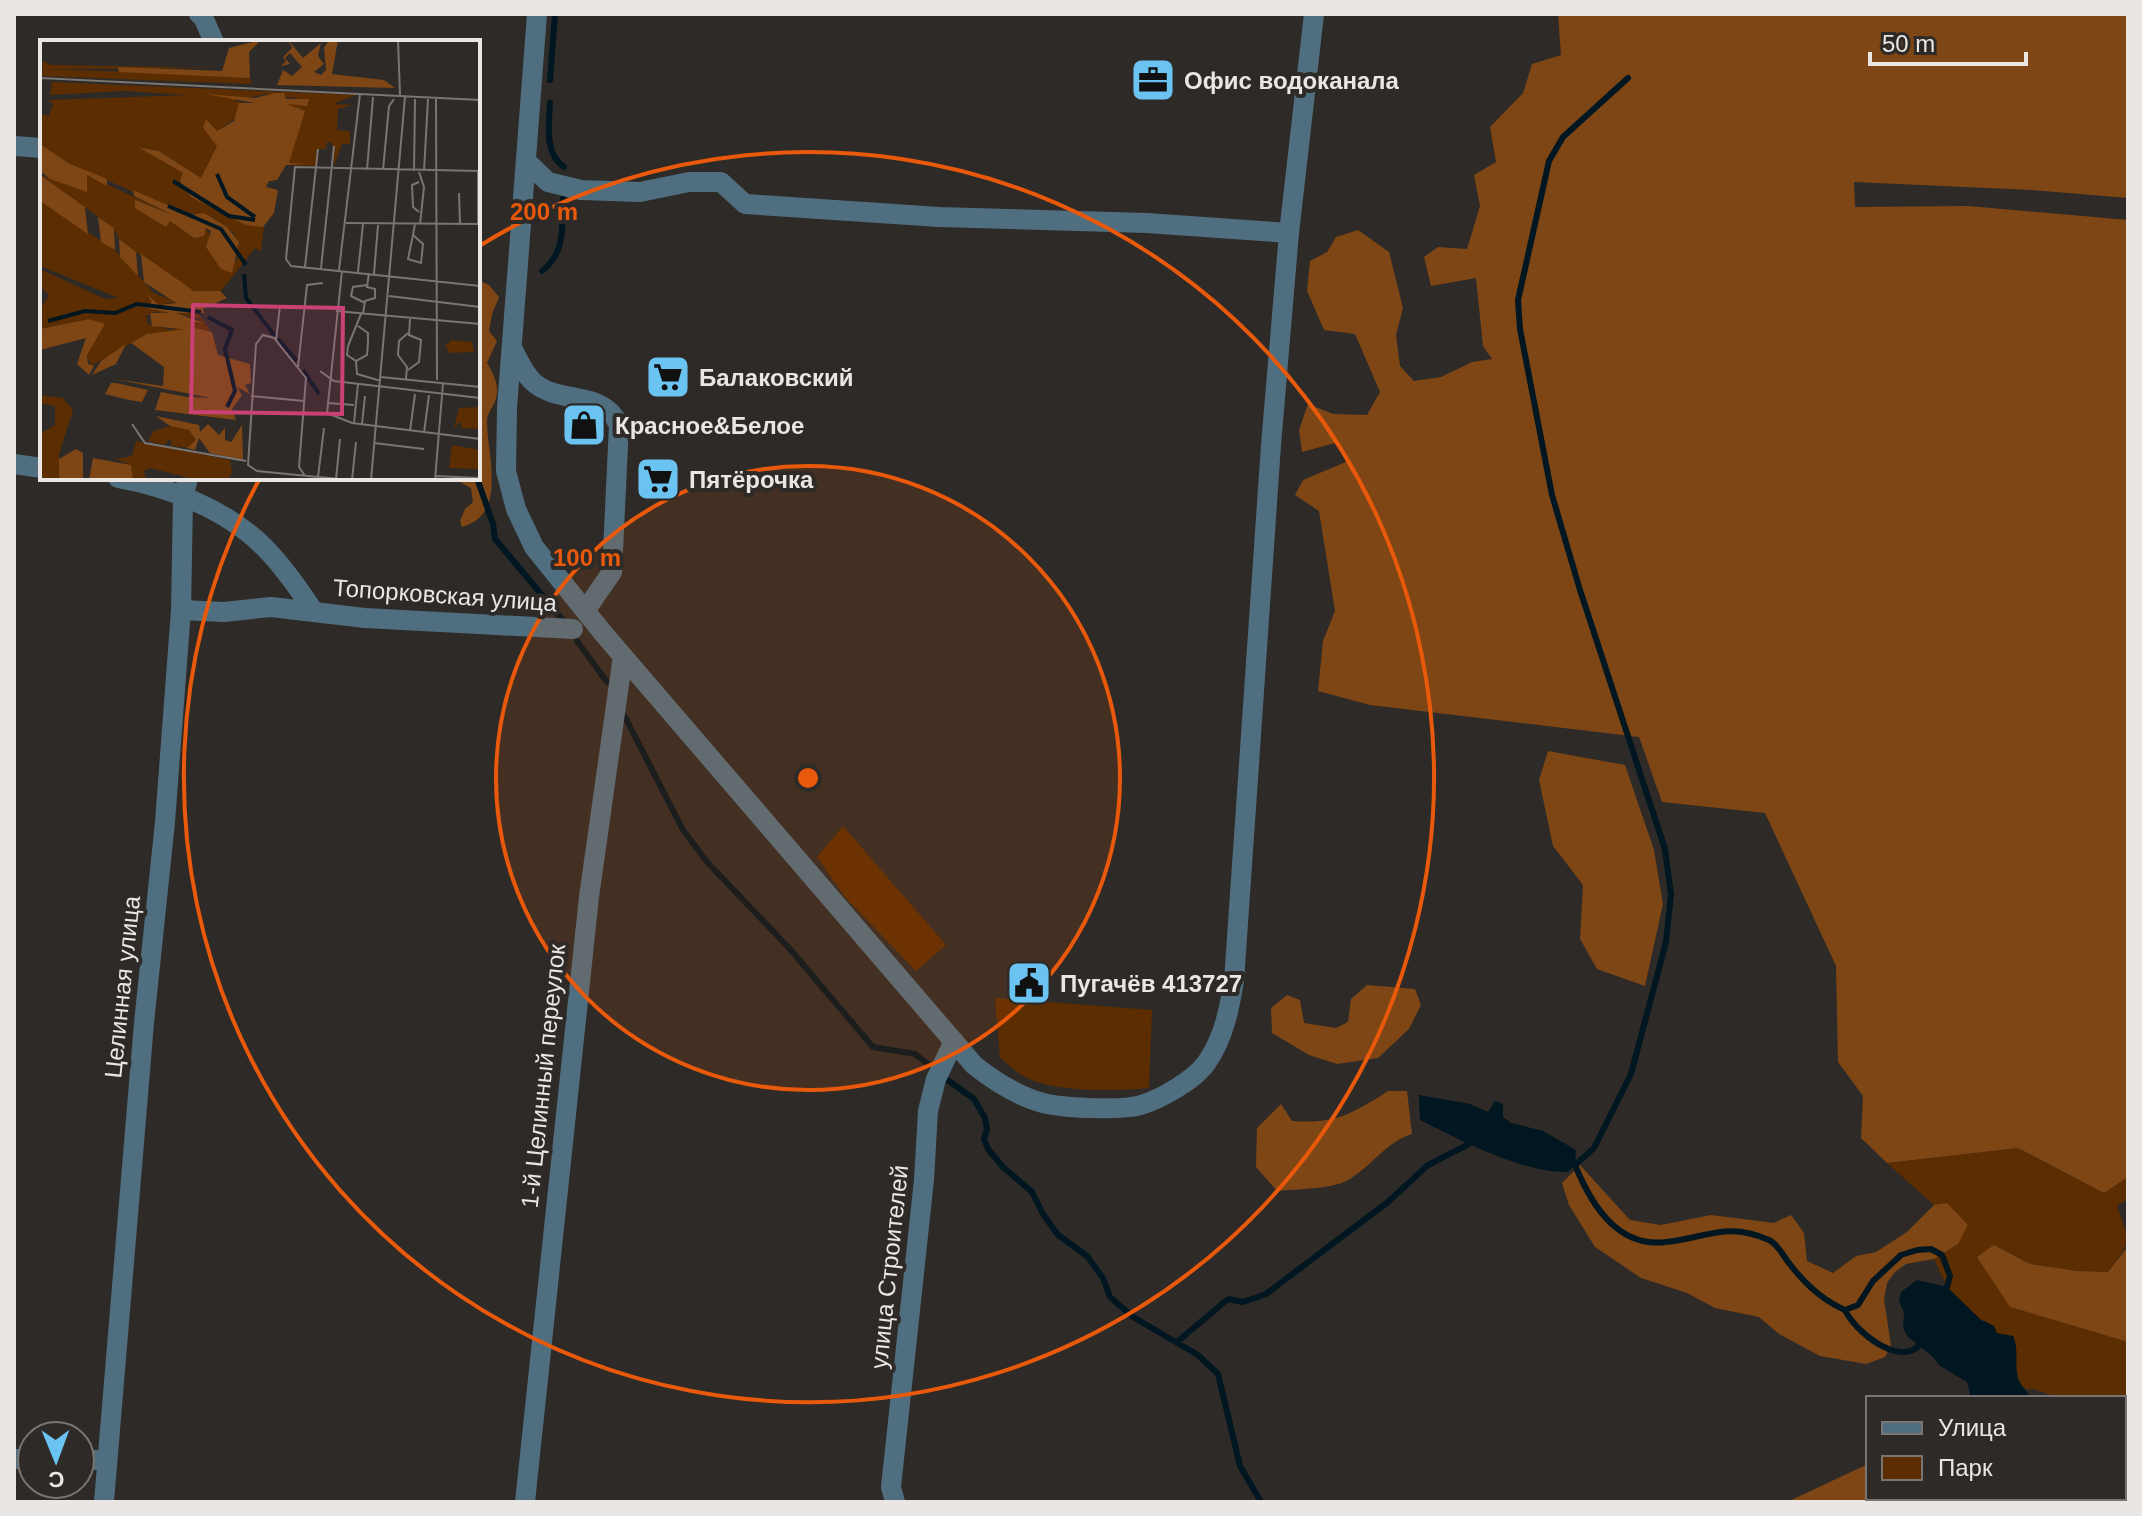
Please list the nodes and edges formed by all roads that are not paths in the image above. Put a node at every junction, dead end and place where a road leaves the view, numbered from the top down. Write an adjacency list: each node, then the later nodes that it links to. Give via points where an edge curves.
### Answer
1 (537, 14): 7 (street)
2 (1314, 14): 8 (street)
3 (201, 15): 4 (street)
4 (213, 40)
5 (14, 146): 6 (street)
6 (40, 148)
7 (527, 162): 8 (street, via 548,182 581,190 640,192 721,182 745,204); 9 (street)
8 (1289, 233): 19 (street, via 1234,981 1225,1027 1206,1064 1174,1090 1139,1106 1044,1103 999,1085)
9 (512, 348): 15 (street, via 506,471 516,509 534,547); 15 (street, via 538,386 598,404 612,411 619,425 612,572)
10 (14, 464): 11 (street)
11 (40, 468)
12 (127, 480): 13 (street, Топорковская улица)
13 (185, 488): 14 (street, Целинная улица); 16 (street, Топорковская улица, via 262,545)
14 (181, 610): 16 (street, Топорковская улица, via 271,607); 21 (street, Целинная улица)
15 (585, 611): 18 (street)
16 (314, 612): 17 (street, Топорковская улица)
17 (573, 629)
18 (623, 656): 19 (street); 23 (street, 1-й Целинный переулок, via 587,913)
19 (954, 1041): 24 (street, улица Строителей, via 928,1111 891,1487)
20 (96, 1460): 21 (street)
21 (106, 1460): 22 (street, Целинная улица)
22 (104, 1502)
23 (525, 1502)
24 (895, 1502)

